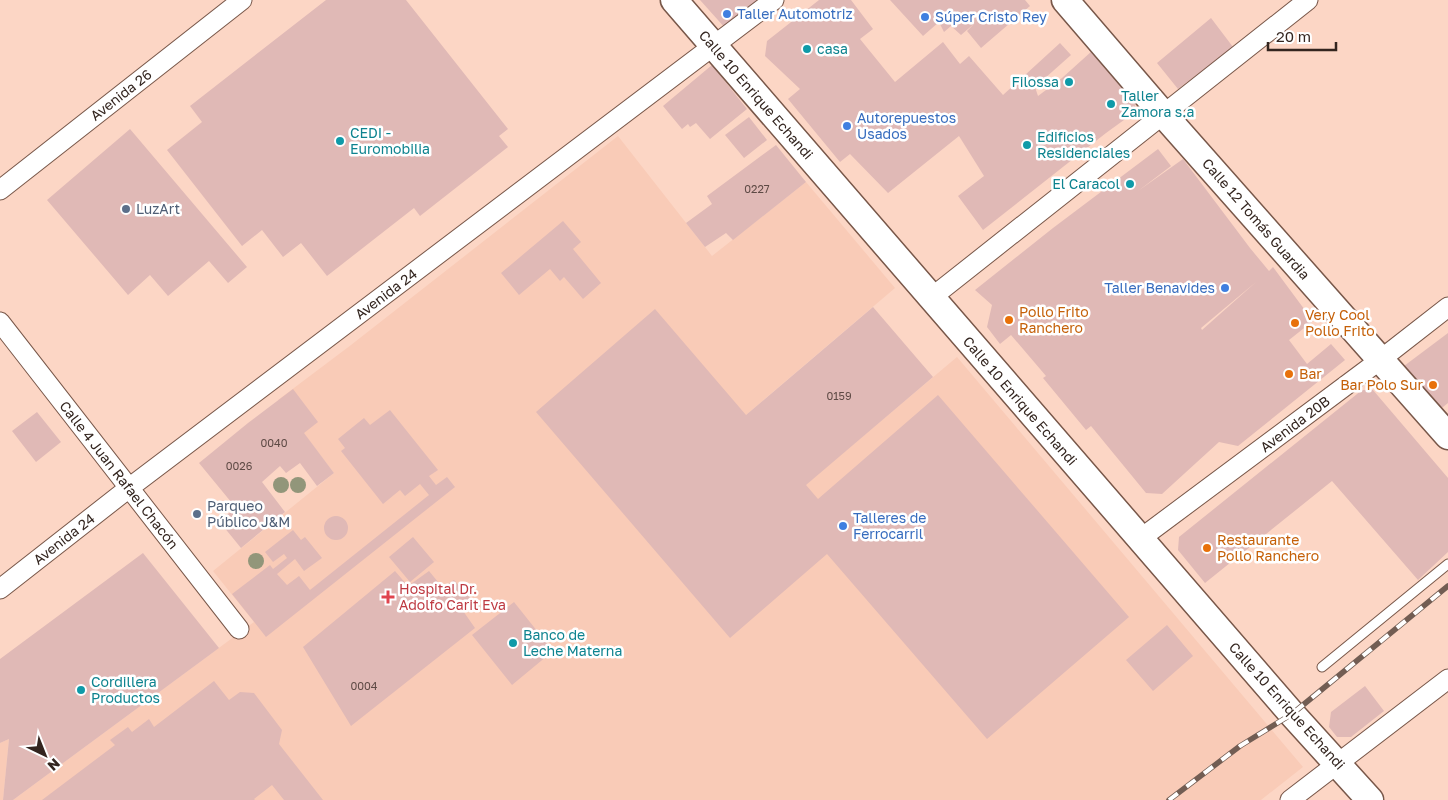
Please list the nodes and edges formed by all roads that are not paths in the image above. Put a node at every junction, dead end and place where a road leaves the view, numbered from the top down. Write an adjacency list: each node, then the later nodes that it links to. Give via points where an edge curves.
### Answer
1 (242, 0): 8 (street, Avenida 26)
2 (674, 0): 6 (street, Calle 10 Enrique Echandi)
3 (774, 0): 6 (street, Avenida 24)
4 (1065, 0): 7 (street, Calle 12 Tomás Guardia)
5 (1308, 0): 7 (street)
6 (714, 46): 9 (street, Calle 10 Enrique Echandi); 14 (street, Avenida 24)
7 (1163, 114): 9 (street); 12 (street, Calle 12 Tomás Guardia)
8 (0, 190)
9 (931, 298): 15 (street, Calle 10 Enrique Echandi)
10 (1448, 307): 12 (street, Avenida 20B)
11 (0, 322): 14 (street, Calle 4 Juan Rafael Chacón)
12 (1380, 360): 13 (street, Calle 12 Tomás Guardia); 15 (street, Avenida 20B)
13 (1448, 436)
14 (129, 488): 17 (street, Avenida 24); 18 (street, Calle 4 Juan Rafael Chacón)
15 (1140, 539): 21 (street, Calle 10 Enrique Echandi)
16 (1448, 564): 19 (lane)
17 (0, 589)
18 (239, 629)
19 (1322, 667)
20 (1448, 679): 21 (street)
21 (1338, 764): 22 (street); 23 (street, Calle 10 Enrique Echandi)
22 (1290, 800)
23 (1370, 800)

